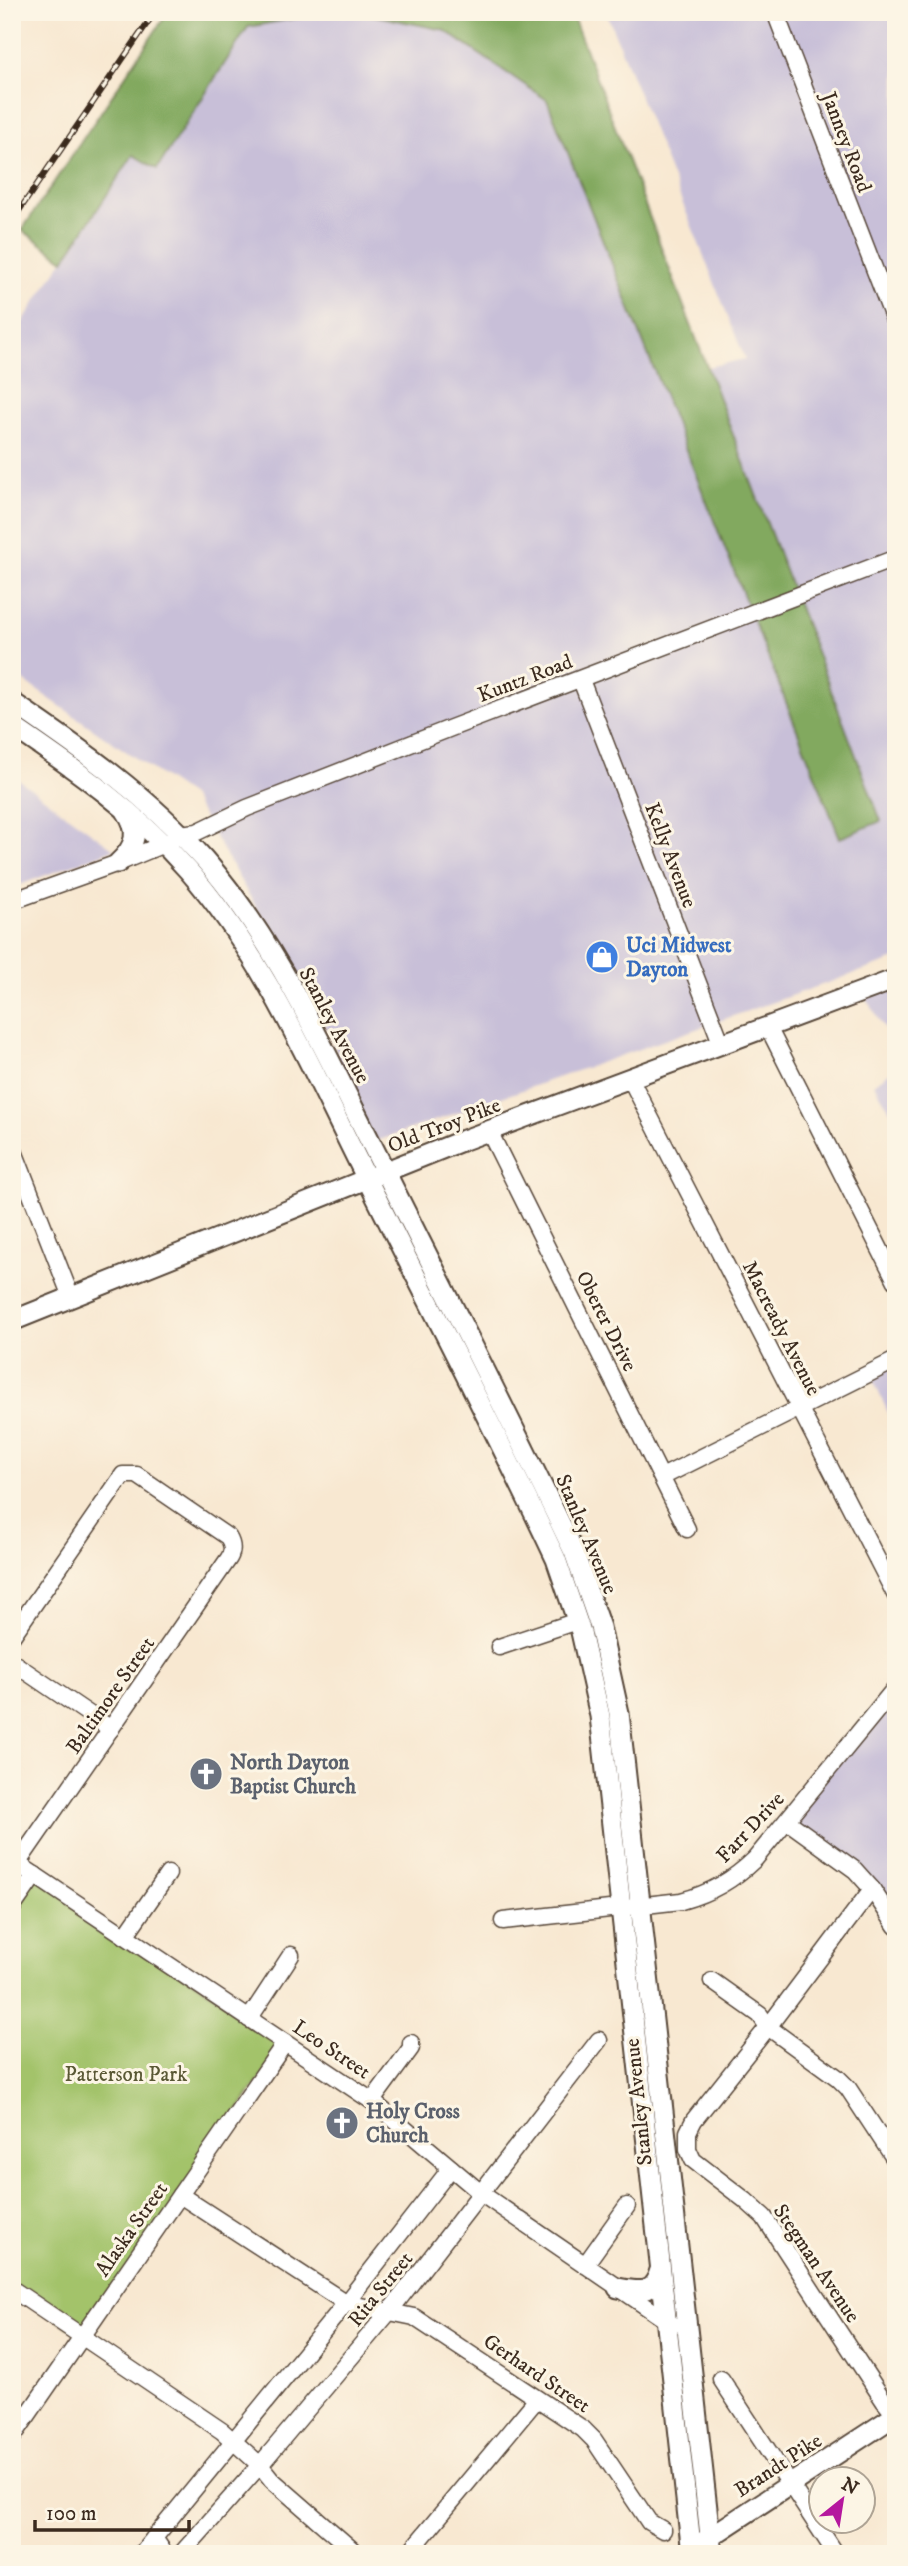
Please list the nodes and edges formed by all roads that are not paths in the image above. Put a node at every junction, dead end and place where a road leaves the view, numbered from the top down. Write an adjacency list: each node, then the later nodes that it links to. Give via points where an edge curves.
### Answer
1 (775, 12): 2 (street, Janney Road)
2 (896, 325)
3 (896, 558): 4 (street, Kuntz Road)
4 (581, 680): 8 (street, Kuntz Road); 13 (street, Kelly Avenue)
5 (12, 702): 8 (main road, Stanley Avenue, via 92,756 168,820)
6 (12, 726): 7 (main road, Stanley Avenue)
7 (121, 805): 8 (main road, Stanley Avenue); 9 (main road, via 136,828 128,854)
8 (171, 840): 9 (street, Kuntz Road); 17 (main road, Stanley Avenue, via 204,859 244,911 289,984)
9 (118, 863): 10 (street, Kuntz Road)
10 (12, 901)
11 (896, 979): 12 (main road, Old Troy Pike)
12 (768, 1027): 13 (main road, Old Troy Pike); 18 (street)
13 (722, 1045): 14 (main road, Old Troy Pike)
14 (631, 1080): 15 (main road, Old Troy Pike); 22 (street, Macready Avenue)
15 (489, 1131): 17 (main road, Old Troy Pike); 23 (street, Oberer Drive)
16 (12, 1146): 19 (street)
17 (376, 1176): 19 (main road, Old Troy Pike); 26 (main road, Stanley Avenue, via 556,1559); 37 (main road, Stanley Avenue, via 574,1552 600,1627 619,1713)
18 (896, 1281)
19 (71, 1297): 20 (main road, Old Troy Pike)
20 (12, 1321)
21 (896, 1360): 22 (street)
22 (799, 1408): 23 (street); 25 (street, Macready Avenue)
23 (662, 1477): 24 (street, Oberer Drive)
24 (687, 1529)
25 (896, 1596)
26 (577, 1621): 28 (street); 37 (main road, Stanley Avenue, via 600,1716)
27 (12, 1636): 31 (street, Baltimore Street, via 123,1475 136,1475 148,1482 228,1537 229,1558)
28 (499, 1647)
29 (12, 1662): 31 (street)
30 (896, 1687): 32 (street, Farr Drive)
31 (111, 1729): 33 (street, Baltimore Street)
32 (787, 1821): 36 (street, via 840,1858); 37 (street, Farr Drive, via 755,1859 715,1889 681,1901)
33 (15, 1862): 35 (street, Leo Street)
34 (168, 1874): 41 (street)
35 (35, 1875): 38 (street); 41 (street, Leo Street)
36 (872, 1889): 40 (street); 45 (street)
37 (630, 1906): 39 (street, Farr Drive); 56 (main road, Stanley Avenue); 62 (main road, Stanley Avenue)
38 (12, 1908)
39 (503, 1921)
40 (896, 1926)
41 (125, 1936): 44 (street, Leo Street)
42 (291, 1955): 44 (street)
43 (712, 1981): 45 (street, via 760,2015)
44 (249, 2019): 47 (street, Leo Street)
45 (768, 2027): 50 (street, via 848,2088); 66 (street, Stegman Avenue, via 694,2120 688,2149 698,2166 764,2217)
46 (599, 2039): 52 (street, Rita Street)
47 (285, 2043): 49 (street, Leo Street); 53 (street, Alaska Street)
48 (411, 2043): 49 (street)
49 (372, 2101): 51 (street, Leo Street)
50 (896, 2161)
51 (451, 2168): 52 (street, Leo Street); 59 (street, Rita Street)
52 (482, 2194): 55 (street, Leo Street); 60 (street, Rita Street)
53 (180, 2195): 59 (street); 63 (street, Alaska Street)
54 (627, 2206): 55 (street)
55 (585, 2265): 57 (street, Leo Street)
56 (660, 2270): 57 (main road, via 649,2288 638,2292); 61 (main road, Stanley Avenue)
57 (618, 2288): 61 (street, Leo Street)
58 (12, 2289): 63 (street)
59 (346, 2303): 60 (street, Gerhard Street); 68 (street, Rita Street)
60 (390, 2312): 65 (street, Gerhard Street, via 414,2317); 69 (street, Rita Street)
61 (665, 2320): 62 (street, Leo Street); 74 (main road, Stanley Avenue)
62 (686, 2334): 73 (main road, Stanley Avenue)
63 (83, 2336): 67 (street, Alaska Street); 68 (street)
64 (722, 2379): 70 (street)
65 (537, 2399): 71 (street, Gerhard Street, via 594,2440 649,2522); 79 (street)
66 (896, 2415): 70 (main road, Brandt Pike)
67 (12, 2438)
68 (233, 2442): 69 (street); 72 (street, Rita Street)
69 (260, 2465): 77 (street, Rita Street); 78 (street)
70 (790, 2484): 73 (main road, Brandt Pike); 80 (street)
71 (663, 2530)
72 (153, 2538): 75 (street, Rita Street); 76 (street)
73 (711, 2545): 74 (main road, Brandt Pike)
74 (690, 2552)
75 (141, 2554)
76 (165, 2554)
77 (181, 2554)
78 (356, 2554)
79 (408, 2554)
80 (836, 2554)

